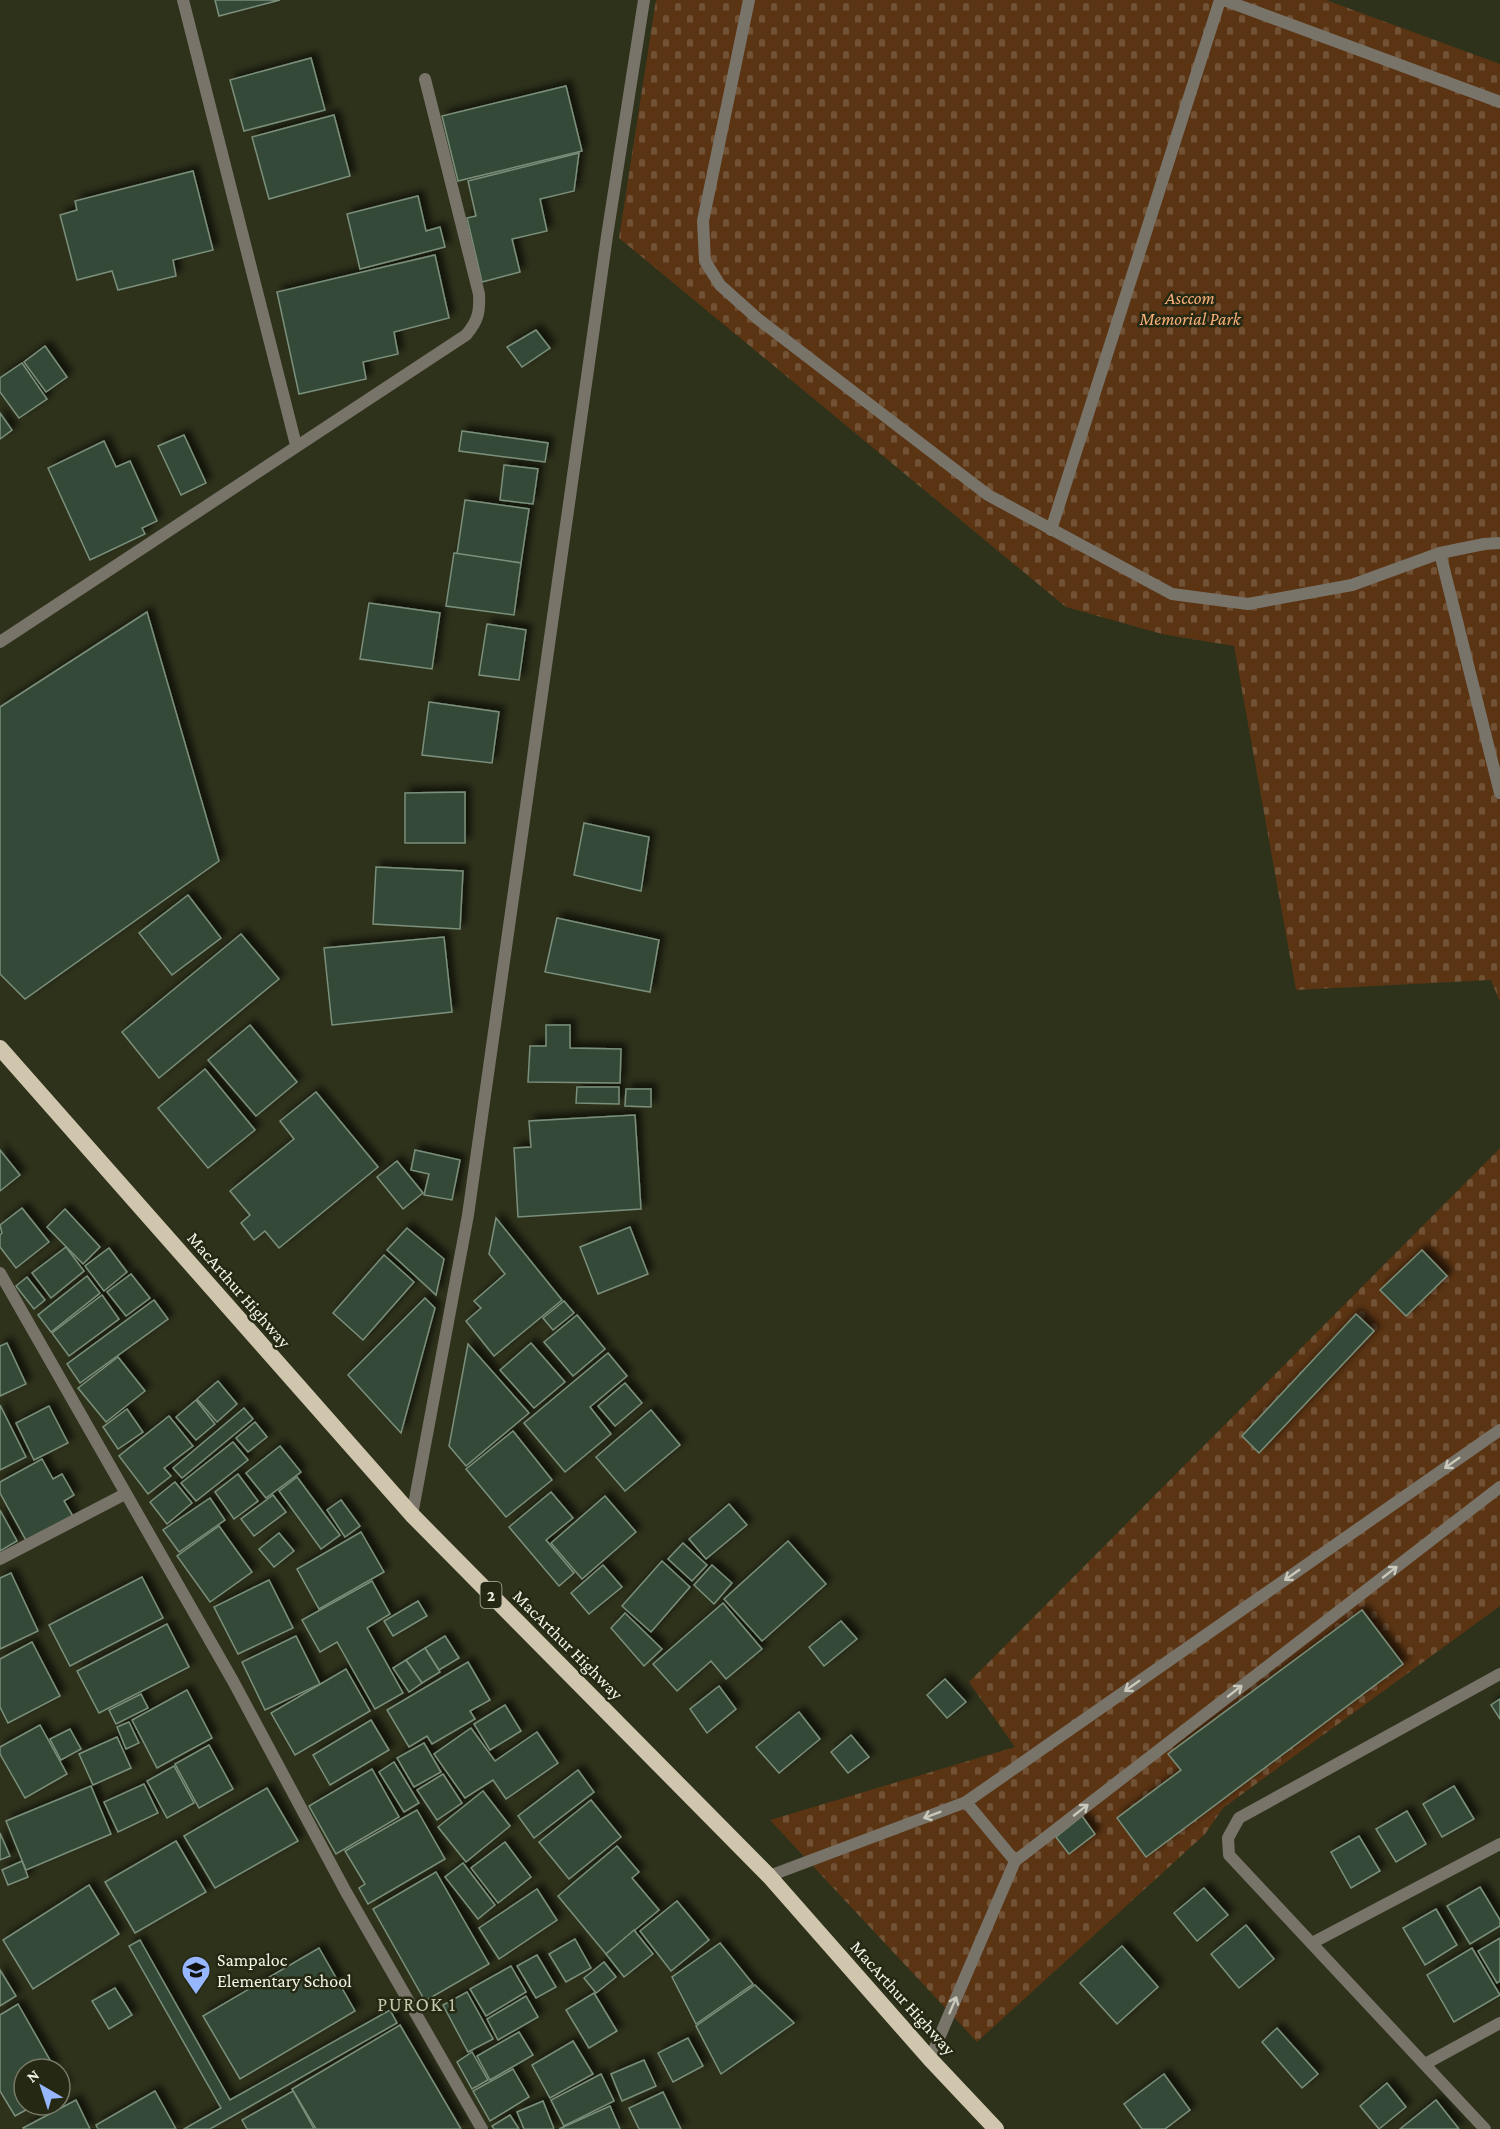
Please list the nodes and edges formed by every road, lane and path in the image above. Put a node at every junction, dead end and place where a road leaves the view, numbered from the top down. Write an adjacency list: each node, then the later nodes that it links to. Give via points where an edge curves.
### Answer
1 (183, 0): 7 (street)
2 (644, 0): 20 (street, via 468,1215)
3 (749, 0): 8 (street, via 702,221 705,261 720,285 758,319 988,495)
4 (1222, 0): 6 (street); 8 (street)
5 (425, 80): 7 (street, via 480,311 466,335)
6 (1500, 102)
7 (297, 445): 11 (street)
8 (1051, 530): 10 (street, via 1172,594 1248,604 1352,585)
9 (1500, 543): 10 (street)
10 (1440, 553): 12 (street)
11 (0, 642)
12 (1487, 742): 13 (street); 14 (street)
13 (1500, 747)
14 (1500, 793)
15 (0, 1048): 20 (highway, MacArthur Highway / 2)
16 (0, 1273): 19 (street)
17 (1500, 1430): 23 (street, one-way to 23)
18 (1500, 1486): 25 (street, one-way to 18)
19 (125, 1494): 21 (street); 31 (street)
20 (412, 1515): 26 (highway, MacArthur Highway / 2)
21 (0, 1559)
22 (1500, 1674): 27 (street, via 1239,1818 1228,1838 1229,1855)
23 (966, 1802): 25 (street); 26 (street, one-way to 26)
24 (1500, 1844): 27 (street)
25 (1015, 1861): 29 (street, one-way to 25)
26 (769, 1876): 29 (highway, MacArthur Highway / 2)
27 (1312, 1943): 30 (street)
28 (1500, 2023): 30 (street)
29 (930, 2059): 32 (highway, MacArthur Highway / 2)
30 (1425, 2064): 33 (street)
31 (482, 2129)
32 (996, 2129)
33 (1485, 2129)

